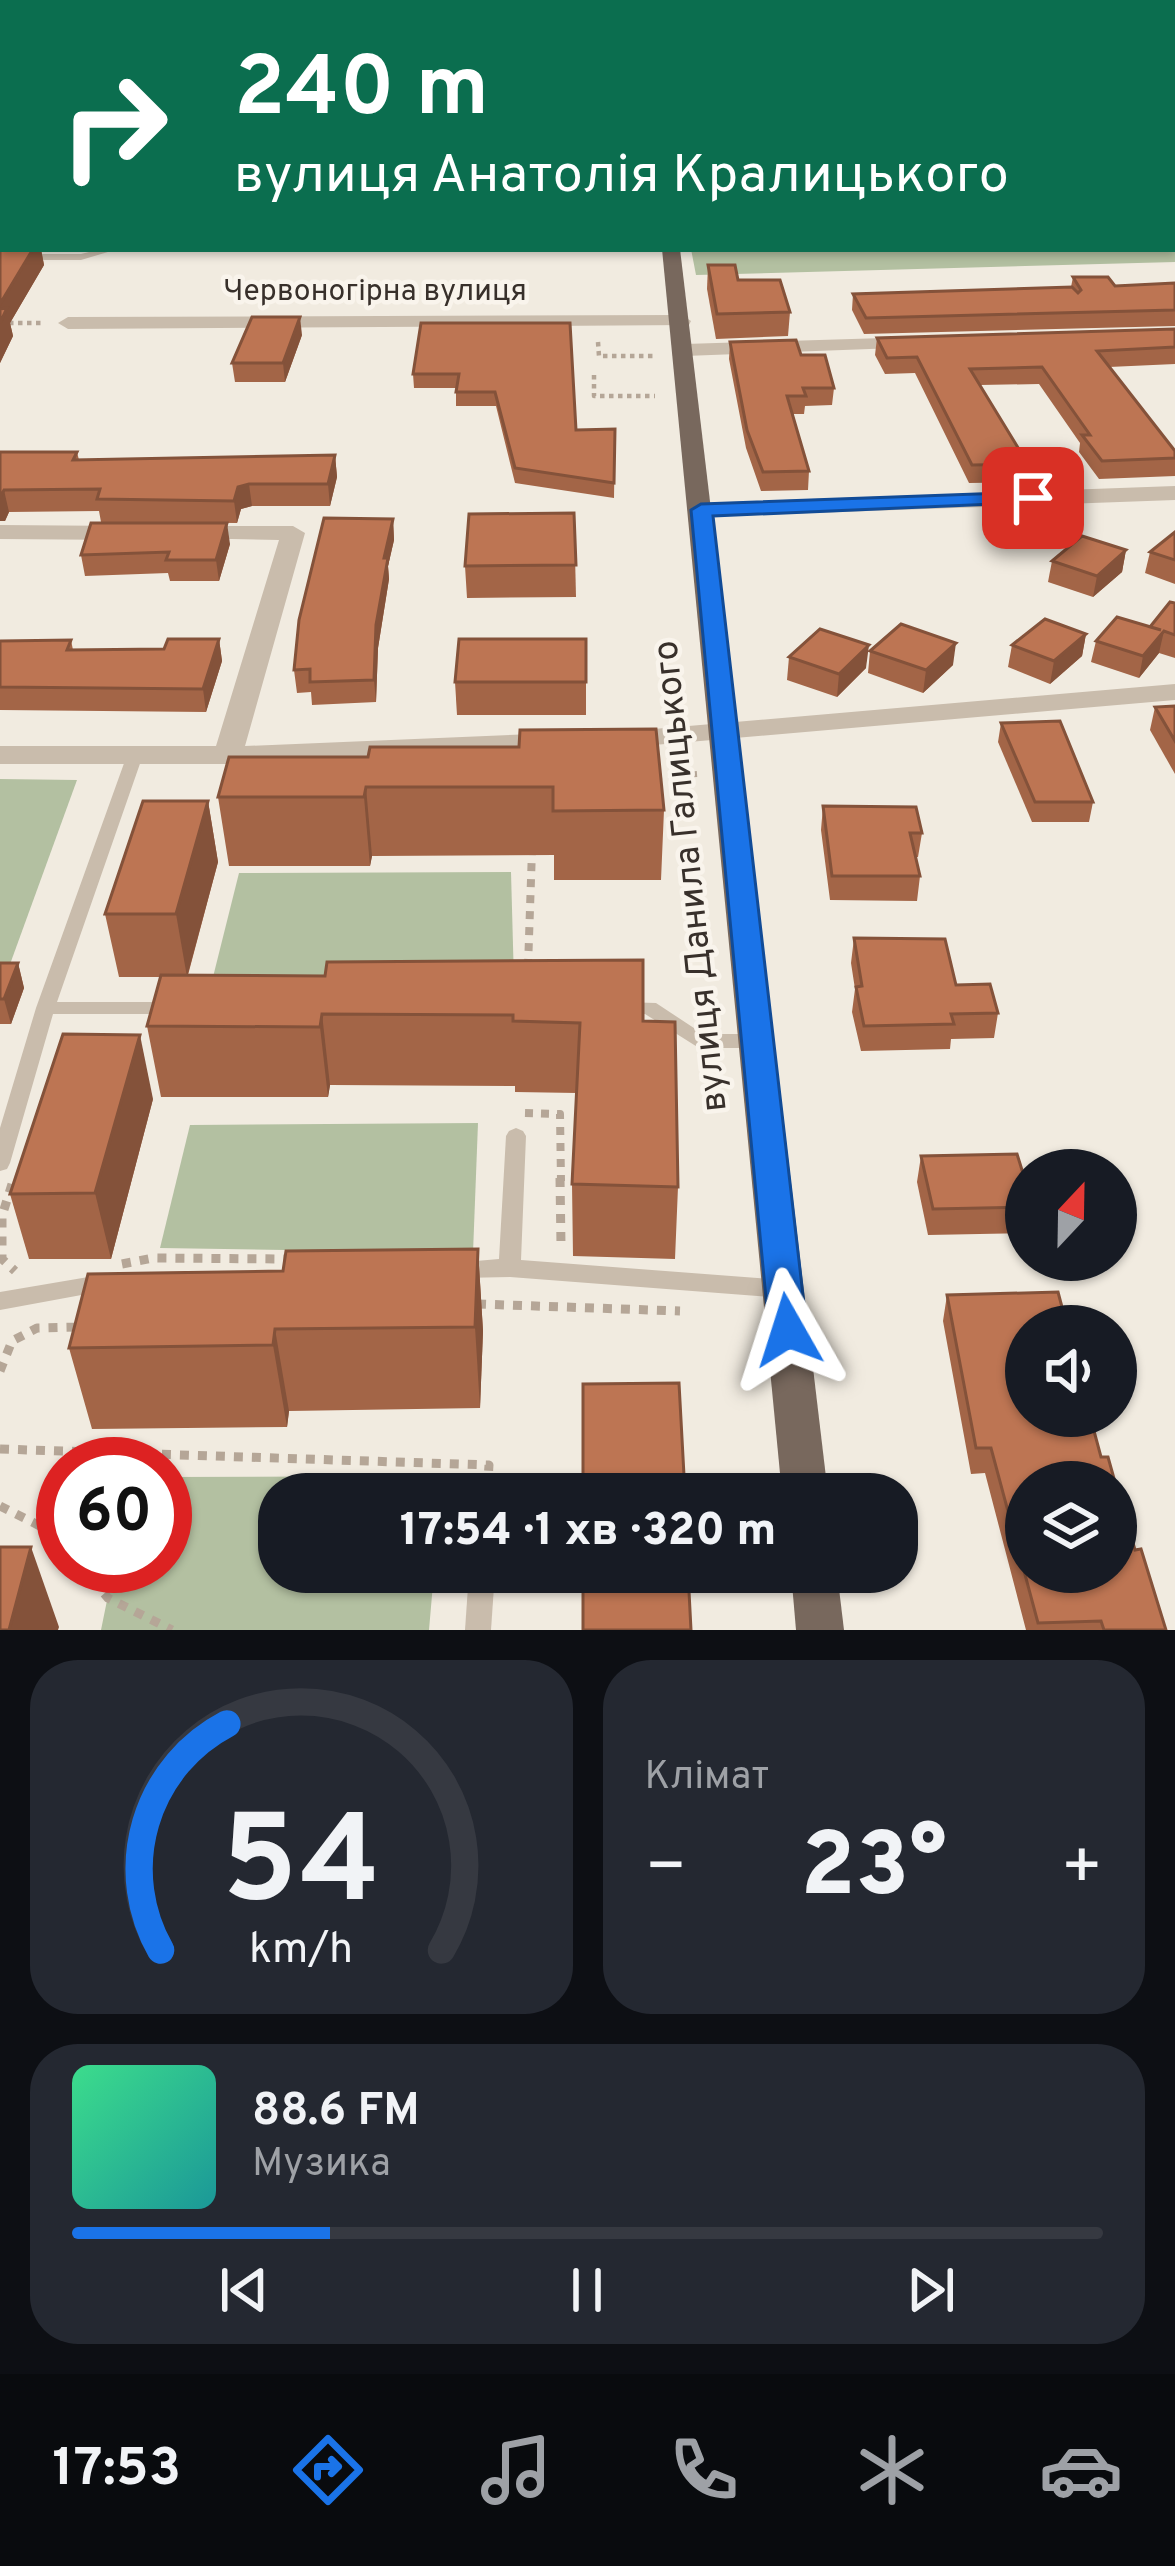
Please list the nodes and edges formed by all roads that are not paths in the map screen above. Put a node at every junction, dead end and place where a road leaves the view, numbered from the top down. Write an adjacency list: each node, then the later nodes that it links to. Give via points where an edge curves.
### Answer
1 (99, 252): 3 (lane)
2 (670, 252): 5 (main road, вулиця Данила Галицького)
3 (0, 256)
4 (68, 323): 5 (street, Червоногірна вулиця)
5 (674, 342): 6 (street, Червоногірна вулиця); 8 (main road, вулиця Данила Галицького)
6 (941, 342)
7 (1175, 493): 8 (street)
8 (701, 510): 11 (main road, вулиця Данила Галицького)
9 (0, 532): 14 (street, via 293,533)
10 (1175, 692): 11 (street)
11 (726, 734): 14 (street); 18 (main road, вулиця Данила Галицького)
12 (0, 754): 13 (street)
13 (135, 755): 14 (street); 15 (lane)
14 (228, 755)
15 (45, 1008): 16 (lane); 20 (lane)
16 (183, 1008)
17 (608, 1008): 18 (lane, via 649,1008 699,1041)
18 (757, 1041): 24 (main road, вулиця Данила Галицького)
19 (517, 1124): 21 (lane)
20 (8, 1167)
21 (510, 1268): 22 (lane); 24 (lane)
22 (440, 1270)
23 (135, 1278): 25 (lane)
24 (783, 1289): 26 (main road, вулиця Данила Галицького)
25 (0, 1301)
26 (803, 1473)
27 (481, 1593): 29 (lane)
28 (816, 1593): 30 (main road)
29 (478, 1630)
30 (820, 1630)

